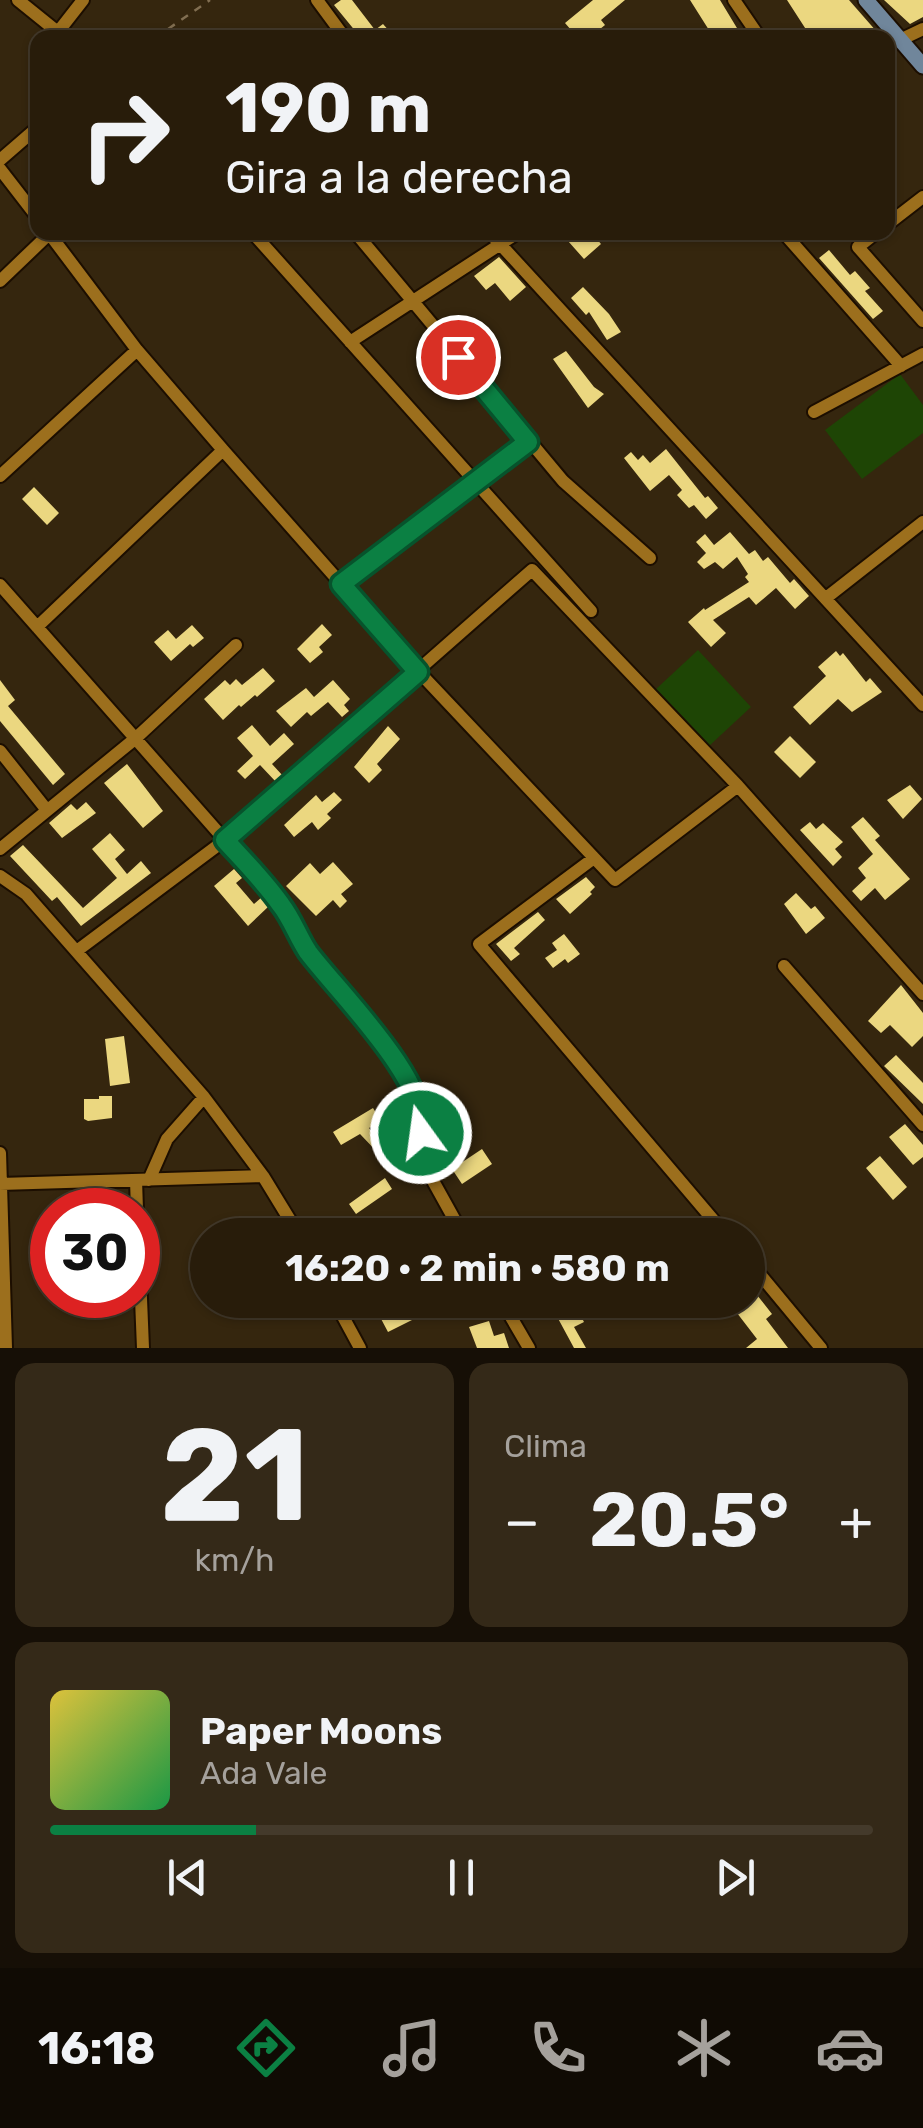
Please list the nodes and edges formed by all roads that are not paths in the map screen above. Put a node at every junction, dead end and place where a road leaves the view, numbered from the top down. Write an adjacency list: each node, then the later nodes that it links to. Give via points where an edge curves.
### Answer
1 (18, 0): 7 (street)
2 (83, 0): 8 (street)
3 (317, 0): 9 (street)
4 (734, 0): 10 (street)
5 (866, 0): 11 (main road)
6 (923, 29): 12 (street)
7 (56, 30)
8 (65, 30)
9 (339, 30)
10 (755, 30)
11 (886, 30)
12 (895, 36)
13 (895, 41): 14 (main road)
14 (923, 66)
15 (30, 134): 16 (street)
16 (0, 160)
17 (0, 169): 19 (street)
18 (923, 197): 20 (street)
19 (30, 208)
20 (895, 219)
21 (42, 240): 29 (street)
22 (54, 240): 33 (street)
23 (259, 240): 32 (street)
24 (362, 240): 30 (street)
25 (491, 240): 30 (street)
26 (496, 240): 45 (street)
27 (790, 240): 35 (street)
28 (867, 240): 31 (street, via 858,247)
29 (0, 281)
30 (412, 301): 32 (street); 37 (street)
31 (923, 321)
32 (350, 342): 40 (street)
33 (137, 350): 38 (street); 39 (street)
34 (923, 354): 35 (street)
35 (901, 366): 36 (street)
36 (814, 412)
37 (528, 442): 40 (street); 42 (street, via 562,482)
38 (223, 450): 43 (street); 47 (street)
39 (0, 476)
40 (476, 482): 43 (street); 46 (street)
41 (923, 522): 45 (street)
42 (650, 558)
43 (341, 584): 49 (street)
44 (0, 585): 47 (street)
45 (826, 598): 50 (street)
46 (592, 611)
47 (37, 627): 51 (street)
48 (236, 645): 51 (street)
49 (418, 672): 53 (street, via 532,570); 55 (street); 57 (street)
50 (923, 706)
51 (136, 738): 54 (street); 55 (street)
52 (0, 751): 54 (street)
53 (738, 786): 57 (street, via 614,880); 61 (street)
54 (46, 809): 56 (street)
55 (225, 840): 59 (street); 70 (street, via 400,1066 423,1126 416,1152)
56 (0, 850)
57 (594, 858): 71 (street, via 479,944)
58 (0, 876): 59 (street)
59 (78, 950): 62 (street)
60 (784, 966): 63 (street)
61 (922, 991)
62 (204, 1097): 65 (street); 66 (street)
63 (923, 1125)
64 (0, 1153): 67 (street)
65 (263, 1176): 66 (street); 69 (street)
66 (142, 1180): 67 (street); 68 (street)
67 (0, 1184): 76 (street)
68 (141, 1188)
69 (289, 1218)
70 (454, 1218)
71 (712, 1218)
72 (765, 1281): 80 (street)
73 (142, 1318): 77 (street)
74 (344, 1318): 78 (street)
75 (512, 1318): 79 (street)
76 (6, 1348)
77 (143, 1348)
78 (360, 1348)
79 (529, 1348)
80 (820, 1348)

